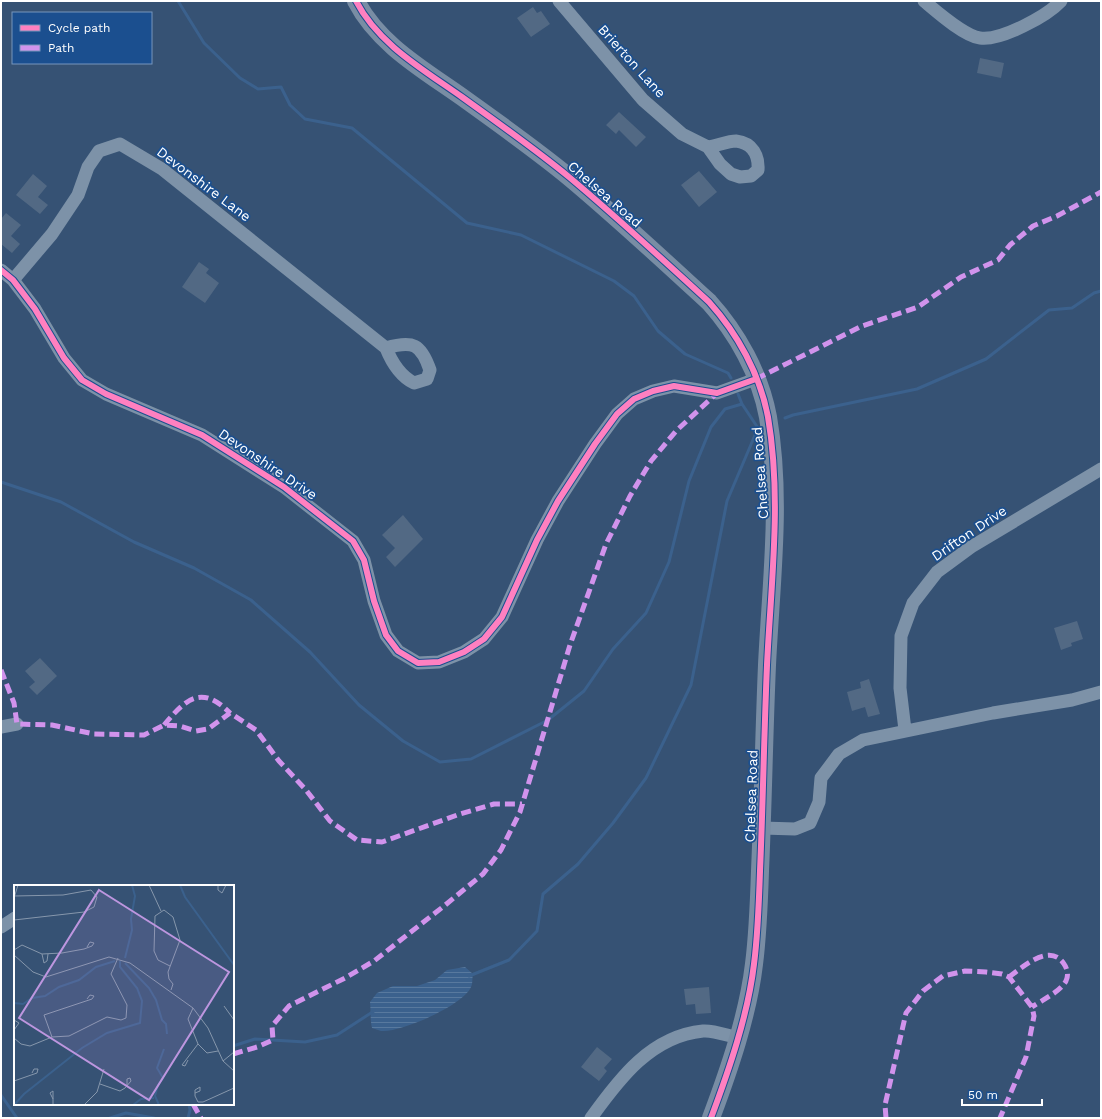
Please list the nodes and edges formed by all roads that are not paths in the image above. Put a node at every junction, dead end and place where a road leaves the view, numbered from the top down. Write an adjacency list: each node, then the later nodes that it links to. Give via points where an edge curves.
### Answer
1 (356, 1): 9 (street, Chelsea Road, via 381,36 569,177 709,302 731,329)
2 (559, 1): 5 (street, Brierton Lane, via 643,100 682,134)
3 (924, 1): 4 (street, via 954,26 979,38 1006,35 1052,11)
4 (1061, 1)
5 (708, 147)
6 (1, 270): 7 (street, Devonshire Drive)
7 (13, 280): 8 (street, Devonshire Lane, via 52,234 78,195 88,167 99,151 120,144 162,169); 9 (street, Devonshire Drive, via 35,308 64,358 82,380 106,394 202,435 284,487 353,541 364,560 386,635 398,651 418,663 439,662 464,652 484,639 502,617 558,501 617,414 634,399 674,386 717,393)
8 (386, 348)
9 (756, 379): 15 (street, Chelsea Road, via 768,416 776,530 767,665)
10 (1101, 469): 14 (street, Drifton Drive, via 972,547 937,572 913,603 901,636 900,688)
11 (1101, 692): 14 (street, via 1072,700)
12 (17, 724): 13 (street)
13 (1, 727)
14 (905, 730): 15 (street, via 863,740 839,754 821,778 819,802 810,823 795,829)
15 (762, 828): 19 (street, Chelsea Road, via 754,966)
16 (14, 919): 17 (street)
17 (1, 927): 18 (street)
18 (14, 930)
19 (739, 1038): 20 (street, via 704,1031 680,1036 654,1047 627,1071); 21 (street, Chelsea Road)
20 (591, 1118)
21 (711, 1118)

